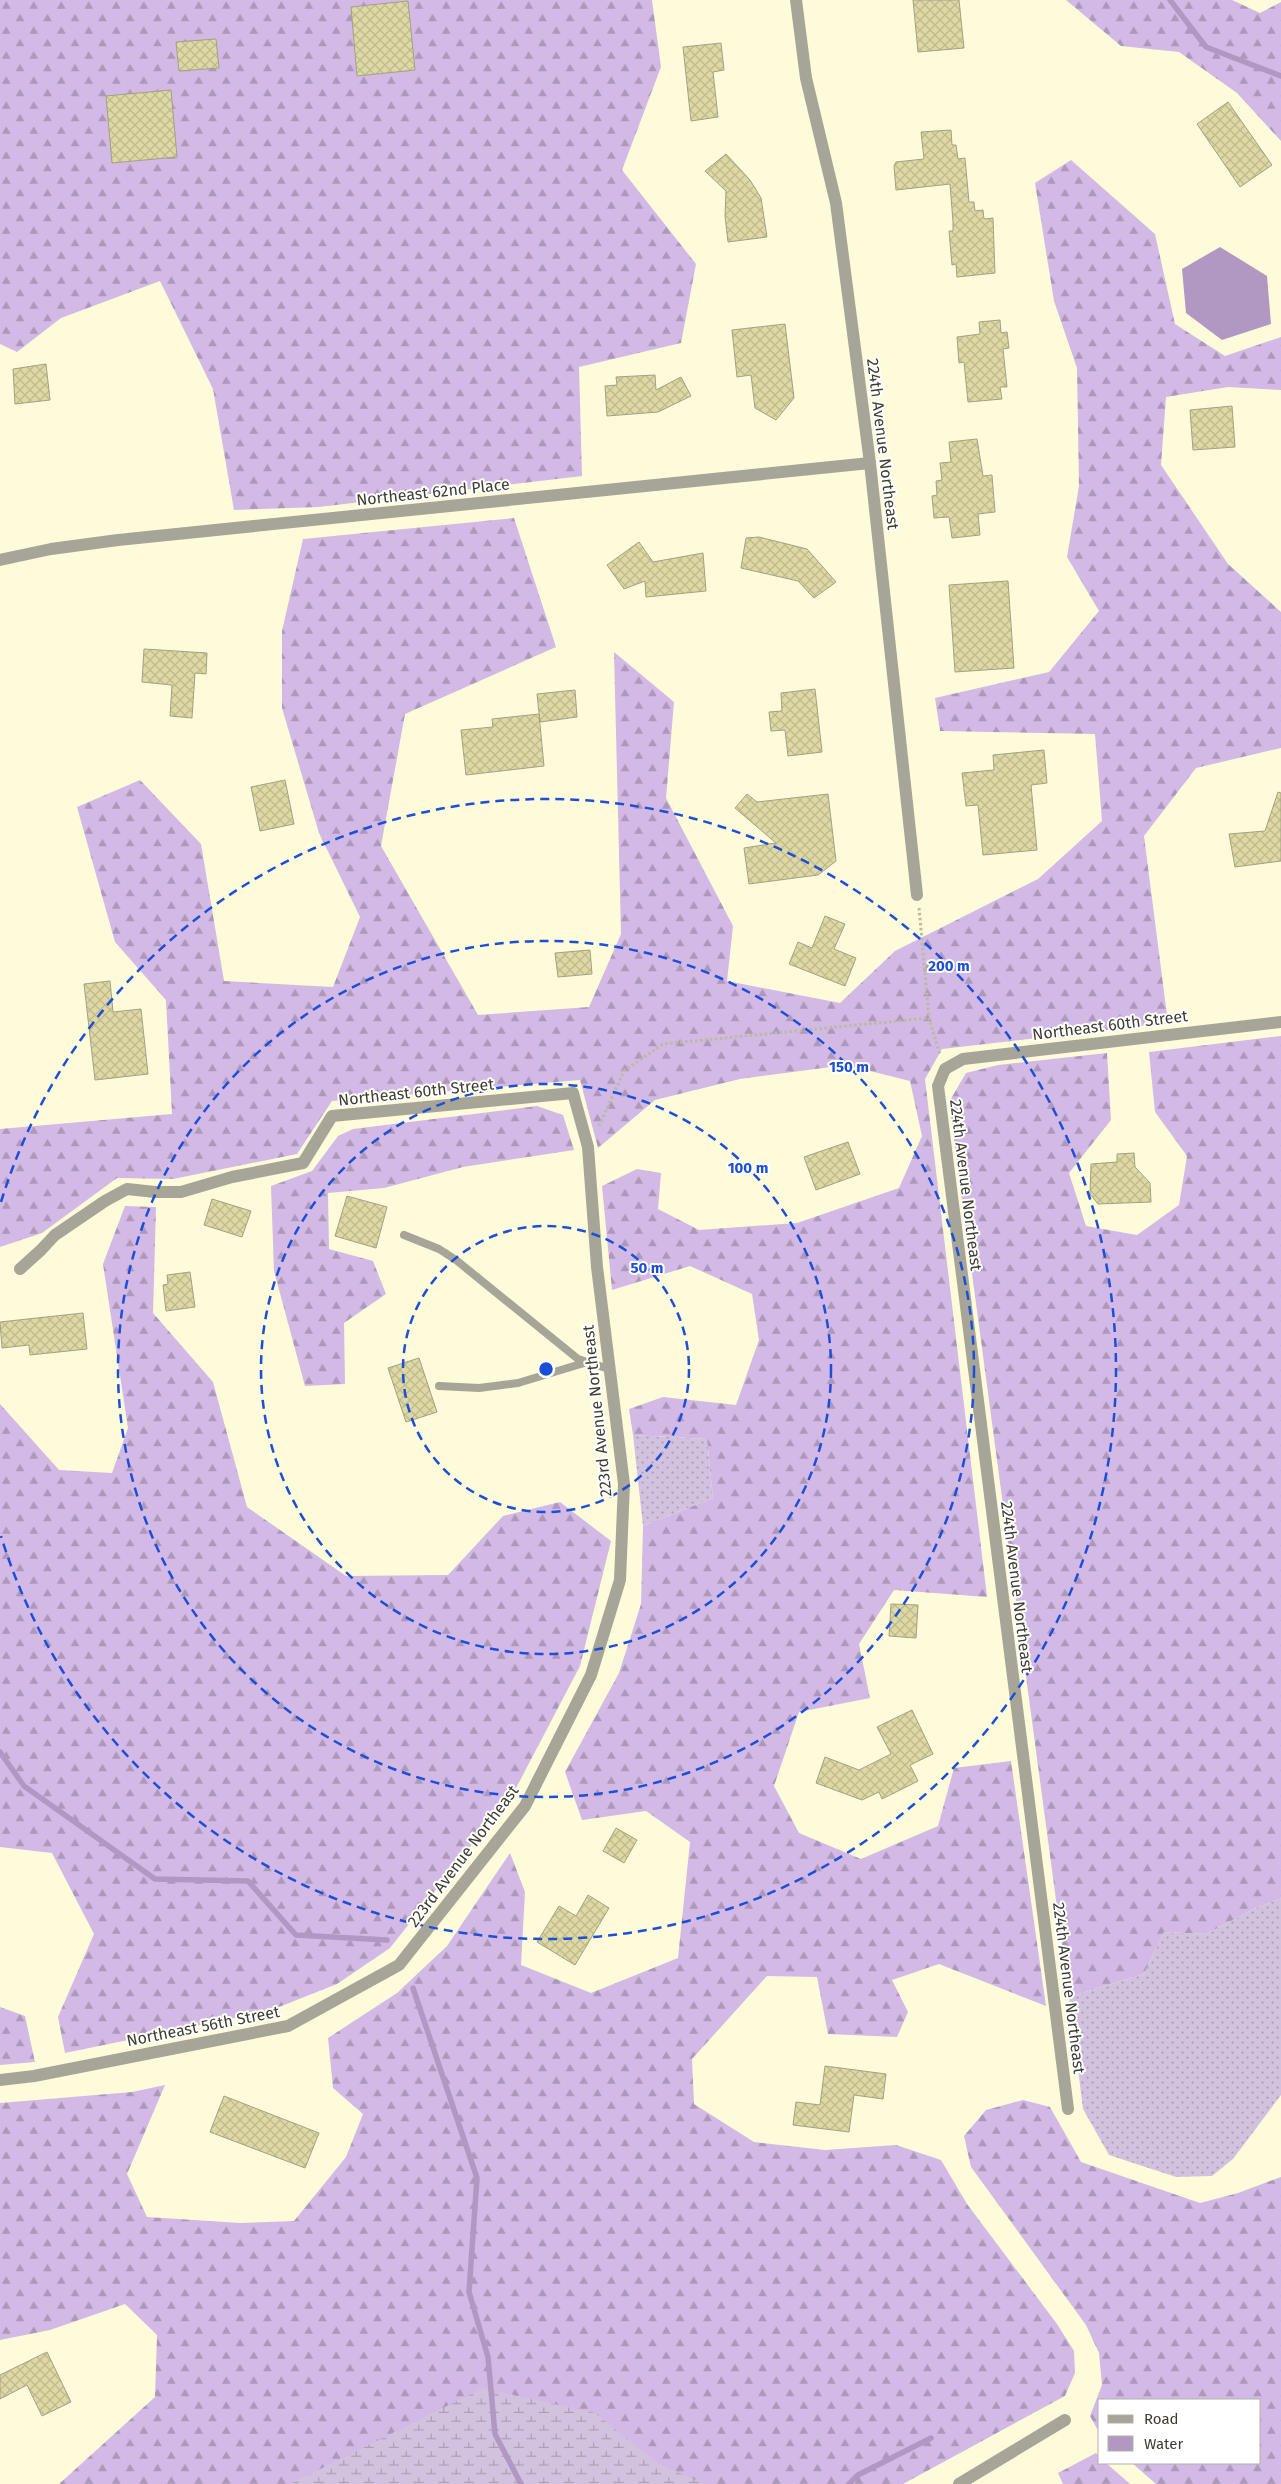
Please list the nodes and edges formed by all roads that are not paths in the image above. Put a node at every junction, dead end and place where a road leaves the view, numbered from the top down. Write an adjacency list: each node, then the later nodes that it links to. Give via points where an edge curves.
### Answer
1 (796, 0): 2 (street, 224th Avenue Northeast, via 806,78 836,203)
2 (870, 463): 3 (street, Northeast 62nd Place, via 118,540); 4 (street, 224th Avenue Northeast)
3 (0, 560)
4 (917, 894)
5 (1281, 1022): 6 (street, Northeast 60th Street, via 963,1059)
6 (945, 1070): 15 (street, 224th Avenue Northeast, via 938,1086)
7 (573, 1093): 9 (street, Northeast 60th Street, via 332,1116 303,1163 232,1177 181,1192 127,1189 54,1234); 11 (street, 223rd Avenue Northeast, via 588,1147)
8 (404, 1235): 10 (lane, via 439,1249 456,1260)
9 (20, 1269)
10 (584, 1363): 11 (lane); 12 (lane, via 518,1383 479,1388)
11 (609, 1368): 13 (street, 223rd Avenue Northeast, via 624,1484 620,1580 591,1674 525,1806)
12 (439, 1386)
13 (400, 1965): 14 (street, Northeast 56th Street, via 288,2026)
14 (0, 2080)
15 (1068, 2109)
16 (1065, 2420): 17 (street)
17 (959, 2484)

